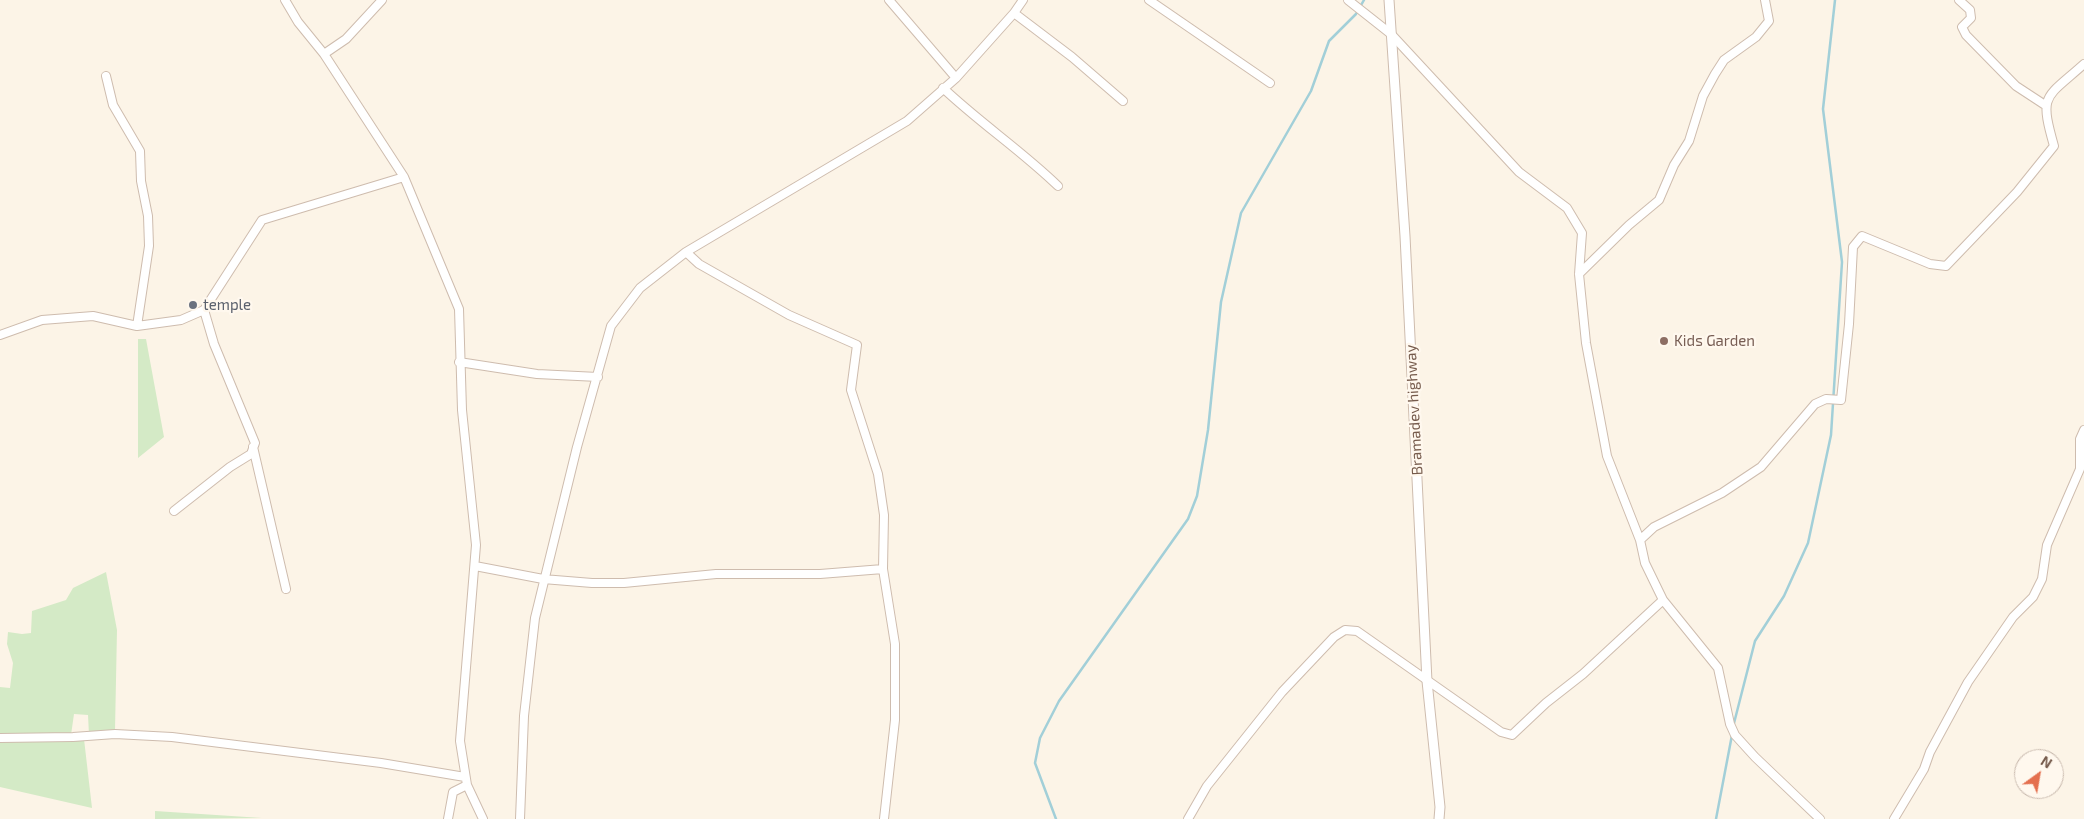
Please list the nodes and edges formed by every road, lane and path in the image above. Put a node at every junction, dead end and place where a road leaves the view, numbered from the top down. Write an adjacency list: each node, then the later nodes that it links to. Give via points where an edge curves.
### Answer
1 (285, 0): 12 (street)
2 (382, 0): 12 (street, via 346,39)
3 (889, 0): 15 (street)
4 (1022, 0): 10 (street)
5 (1149, 0): 16 (street)
6 (1348, 0): 11 (street)
7 (1390, 0): 11 (street, Bramadev highway)
8 (1765, 0): 23 (street, via 1769,20 1756,37 1724,60 1715,74 1703,96 1689,141 1659,200)
9 (1959, 0): 19 (street, via 1970,10 1971,18 1962,26 1966,35 2016,86)
10 (1014, 13): 15 (street); 18 (street)
11 (1391, 34): 23 (street, via 1519,172 1567,208 1582,234); 38 (street, Bramadev highway, via 1405,236)
12 (324, 54): 20 (street)
13 (2084, 64): 19 (street, via 2049,95)
14 (106, 76): 25 (street, via 114,105 140,151 149,246)
15 (956, 78): 17 (street)
16 (1270, 83)
17 (943, 88): 21 (street); 22 (street, via 907,121)
18 (1123, 101)
19 (2045, 105): 32 (street, via 2054,146 2018,192 1946,266 1930,264 1862,236 1853,247 1841,400 1826,399 1816,404 1761,467 1722,493 1654,527)
20 (404, 177): 24 (street, via 262,220); 27 (street, via 459,309)
21 (1058, 186)
22 (686, 252): 28 (street, via 640,288 611,326); 34 (street, via 699,264 789,315 857,345 851,390 878,474 884,515)
23 (1579, 274): 32 (street, via 1586,343 1607,456)
24 (204, 310): 25 (street, via 181,320); 30 (street, via 217,353 255,443)
25 (137, 326): 26 (street, via 93,316 42,320)
26 (0, 335)
27 (460, 362): 28 (street, via 537,374); 33 (street, via 476,545)
28 (598, 377): 35 (street)
29 (2084, 430): 48 (street, via 2080,439 2080,469 2047,545 2042,579 2033,597 2013,618 1968,682 1924,769)
30 (253, 447): 31 (street, via 251,454); 36 (street)
31 (174, 511)
32 (1640, 540): 37 (street, via 1645,562)
33 (475, 566): 35 (street); 40 (street, via 460,740)
34 (883, 569): 35 (street, via 820,574 716,574 624,583); 44 (street, via 895,644 896,676 895,720)
35 (543, 579): 43 (street, via 529,663)
36 (286, 590)
37 (1663, 600): 38 (street, via 1512,735 1501,732); 47 (street, via 1718,668 1735,735)
38 (1427, 681): 45 (street, via 1357,631 1345,630 1334,637 1282,692 1207,786); 46 (street, Bramadev highway)
39 (0, 738): 40 (street, via 116,734 172,738 381,762)
40 (466, 781): 41 (street, via 453,792); 42 (street)
41 (448, 819)
42 (483, 819)
43 (520, 819)
44 (884, 819)
45 (1188, 819)
46 (1439, 819)
47 (1820, 819)
48 (1894, 819)

